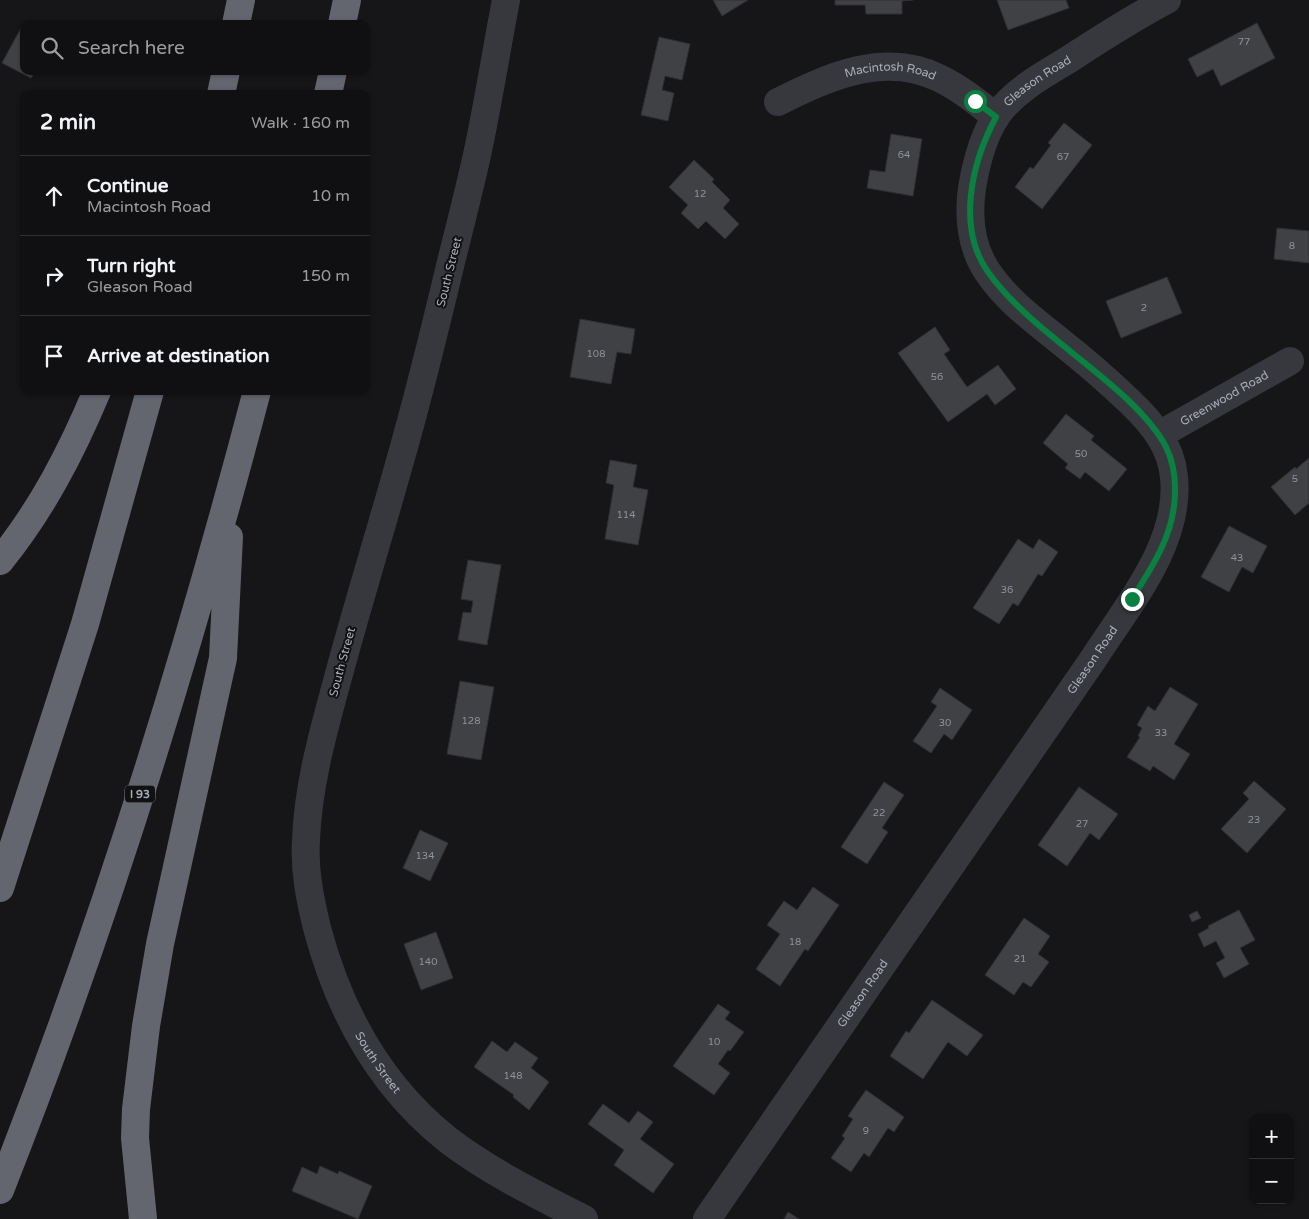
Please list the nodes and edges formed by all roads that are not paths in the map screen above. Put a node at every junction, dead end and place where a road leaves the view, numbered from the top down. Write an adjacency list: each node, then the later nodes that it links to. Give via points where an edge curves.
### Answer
1 (241, 0): 5 (highway)
2 (347, 0): 6 (highway)
3 (506, 0): 23 (street, South Street, via 477,155 419,395 316,760 306,841 307,878 324,955 341,1000 363,1044 398,1092 419,1115 468,1155 525,1190)
4 (1167, 0): 12 (street, Gleason Road, via 1046,73 1006,104)
5 (237, 20)
6 (343, 20)
7 (225, 75): 9 (highway)
8 (332, 75): 10 (highway)
9 (223, 90)
10 (329, 90)
11 (778, 102): 12 (street, Macintosh Road, via 812,84 846,72 867,68 905,68 952,85)
12 (996, 117): 17 (street, Gleason Road, via 984,142 971,196 971,227 981,260 1017,306 1122,394)
13 (1290, 361): 17 (street, Greenwood Road)
14 (95, 395): 19 (highway, via 72,449 46,495)
15 (149, 395): 20 (highway, via 85,624)
16 (256, 395): 18 (highway, I 93)
17 (1159, 435): 24 (street, Gleason Road, via 1170,456 1175,490 1172,519 1154,564 1094,658)
18 (232, 486): 21 (highway, I 93, via 186,646 120,854 68,1008); 22 (highway, via 223,658 160,944 136,1109 135,1138)
19 (0, 561)
20 (0, 888)
21 (0, 1190)
22 (143, 1219)
23 (584, 1219)
24 (707, 1219)

